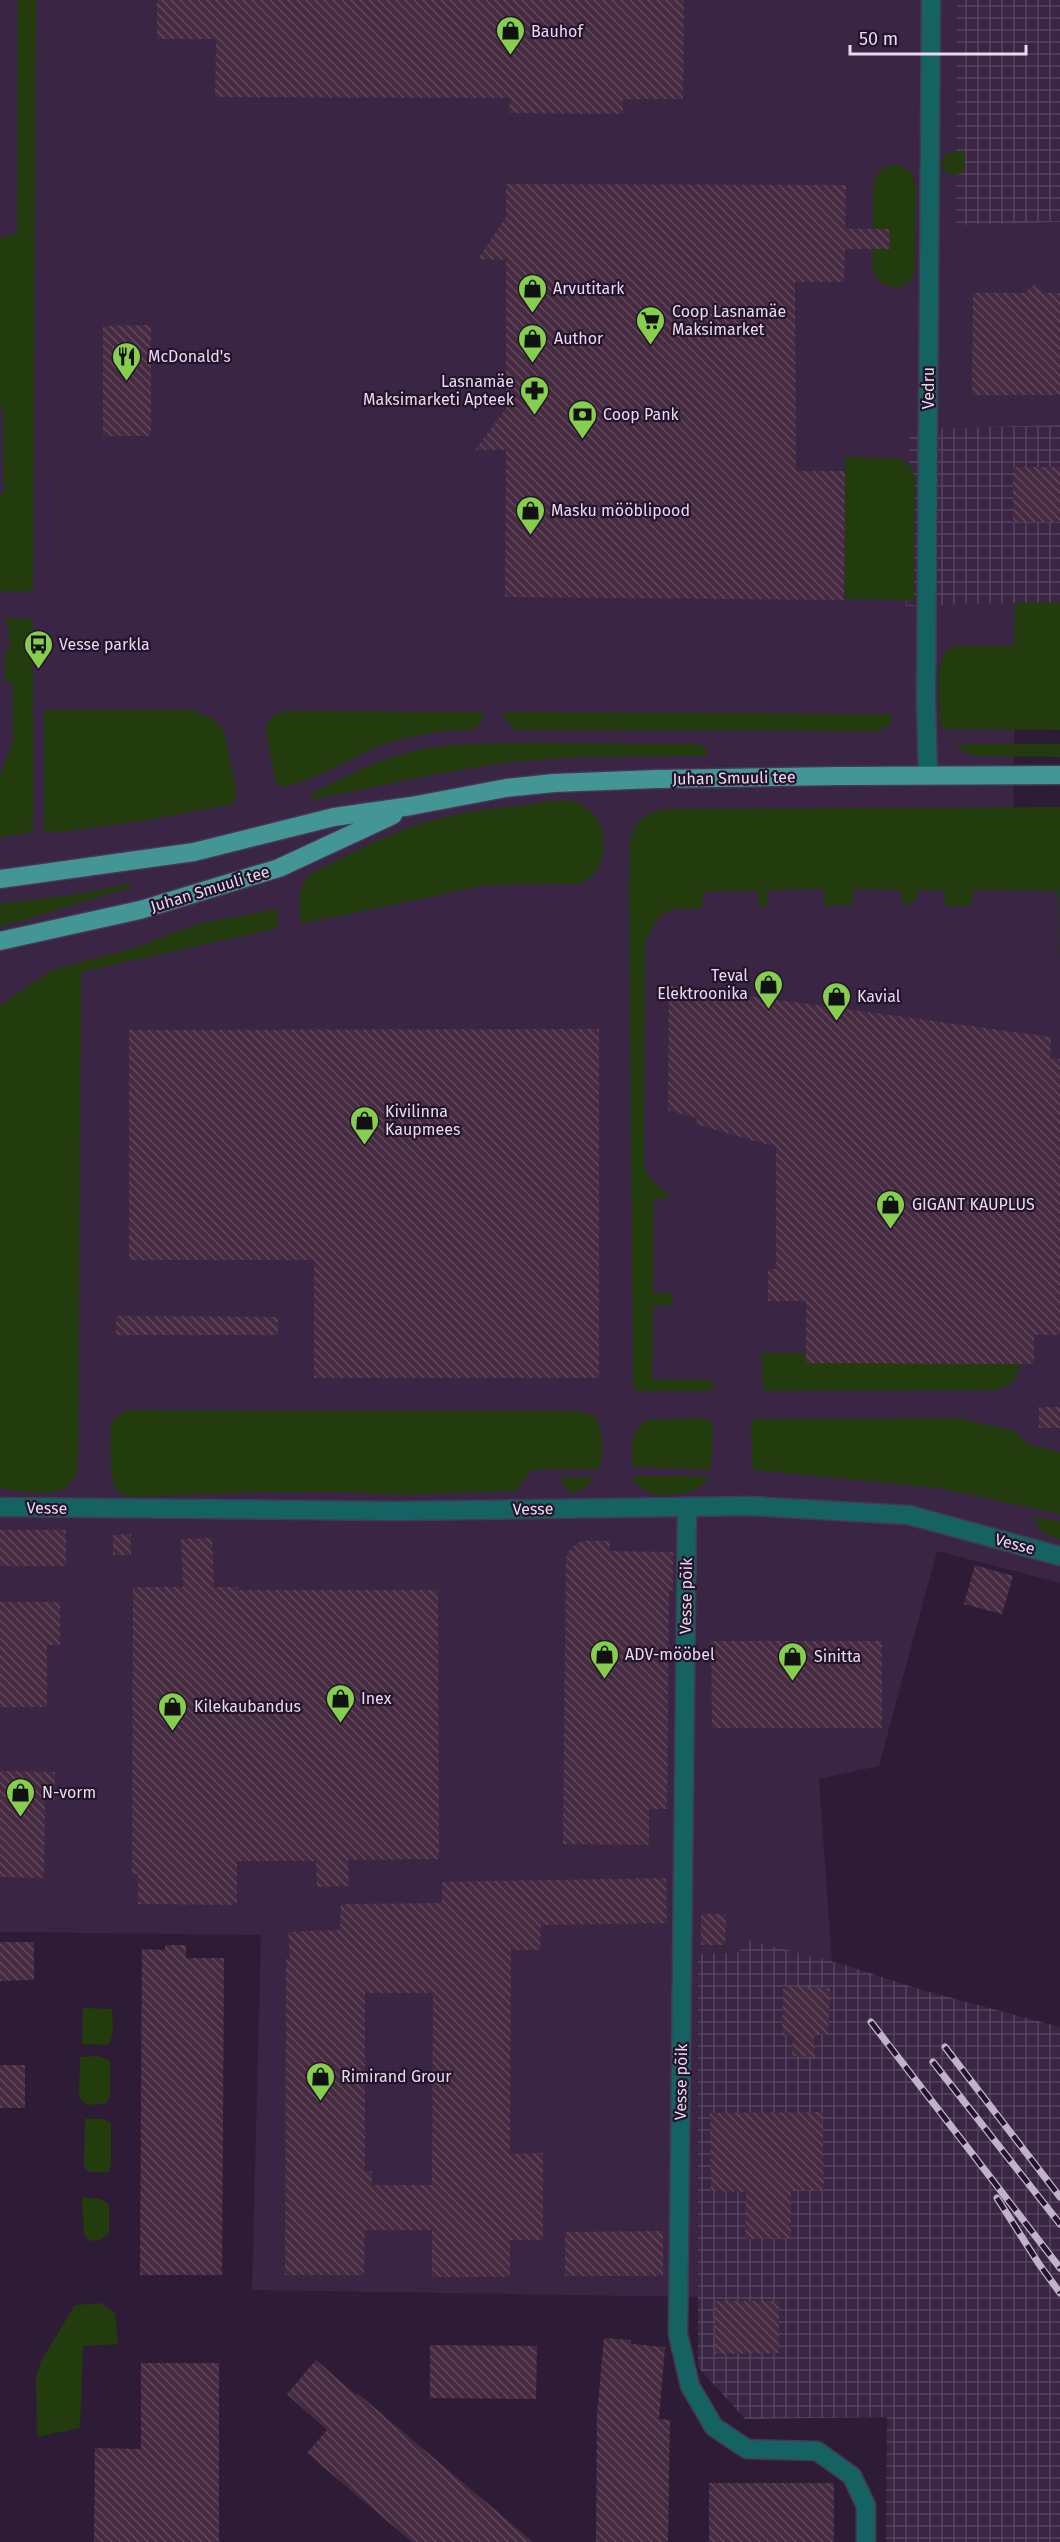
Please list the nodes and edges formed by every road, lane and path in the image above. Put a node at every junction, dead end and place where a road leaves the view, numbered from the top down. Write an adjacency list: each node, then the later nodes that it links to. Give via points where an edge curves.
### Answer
1 (931, 0): 2 (street, Vedru)
2 (928, 775): 3 (main road, Juhan Smuuli tee); 4 (main road, Juhan Smuuli tee, via 554,783 471,793)
3 (1060, 776)
4 (411, 806): 5 (main road, Juhan Smuuli tee, via 333,817 194,852); 6 (main road, Juhan Smuuli tee, via 279,868 140,910)
5 (1, 879)
6 (0, 941)
7 (0, 1507): 8 (street, Vesse, via 408,1511)
8 (687, 1507): 9 (street, Vesse, via 750,1506 909,1515); 10 (street, Vesse põik, via 678,2334 690,2386 714,2427 747,2449 817,2451 852,2476 866,2506)
9 (1060, 1556)
10 (866, 2542)

